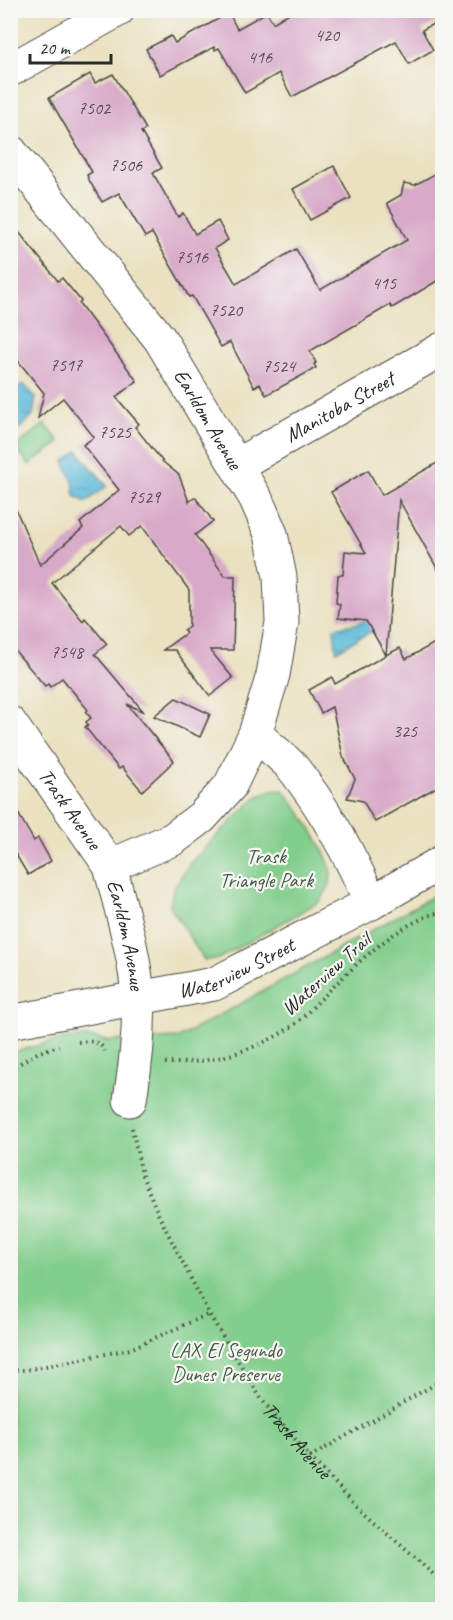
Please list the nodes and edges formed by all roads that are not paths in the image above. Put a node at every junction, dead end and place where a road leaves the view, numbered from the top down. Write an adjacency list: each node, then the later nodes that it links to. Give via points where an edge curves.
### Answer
1 (118, 10): 2 (street)
2 (10, 70)
3 (10, 151): 5 (street, Earldom Avenue, via 160,339)
4 (442, 349): 5 (street, Manitoba Street)
5 (237, 465): 7 (street, Earldom Avenue, via 271,534 280,577 282,622 273,675)
6 (10, 723): 9 (street, Trask Avenue)
7 (255, 734): 9 (street, Earldom Avenue, via 230,786 202,817 173,839); 10 (street, via 292,767 329,821 358,871)
8 (442, 862): 10 (street, Waterview Street)
9 (110, 866): 11 (street, Earldom Avenue, via 133,957)
10 (371, 903): 11 (street, Waterview Street, via 214,984)
11 (138, 1000): 12 (street, Waterview Street); 13 (street, Earldom Avenue)
12 (10, 1022)
13 (130, 1100)

